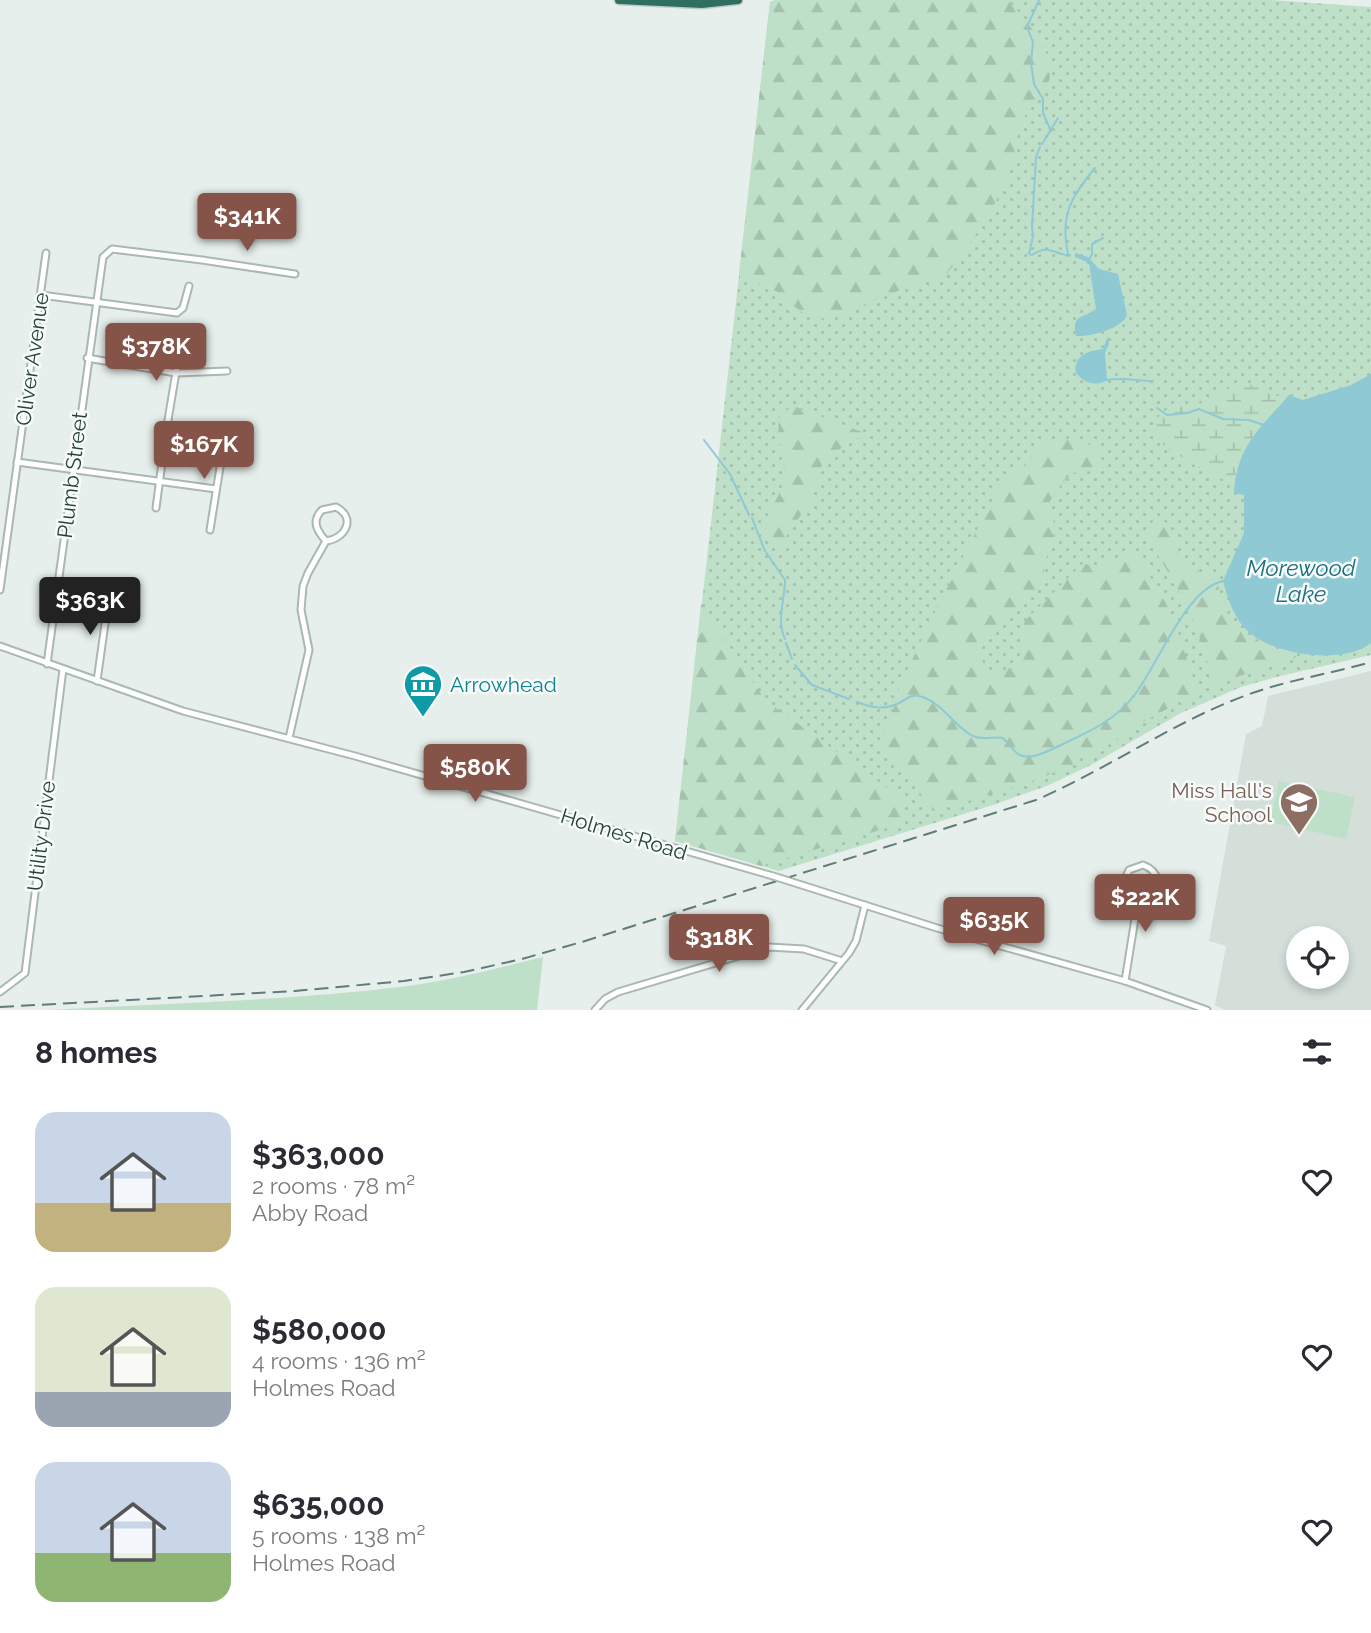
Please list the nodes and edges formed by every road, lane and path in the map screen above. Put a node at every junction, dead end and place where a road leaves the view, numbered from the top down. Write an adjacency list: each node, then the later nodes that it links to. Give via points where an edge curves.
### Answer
1 (619, 0): 2 (highway, via 702,4)
2 (738, 0)
3 (46, 253): 6 (street, Oliver Avenue)
4 (295, 274): 7 (street, Plumb Street, via 112,249 103,257)
5 (189, 286): 7 (street, via 181,312)
6 (41, 295): 7 (street); 13 (street, Oliver Avenue)
7 (95, 303): 8 (street, Plumb Street)
8 (88, 358): 11 (street); 14 (street, Plumb Street)
9 (178, 359): 11 (street)
10 (226, 371): 11 (street)
11 (176, 373): 15 (street)
12 (225, 436): 16 (street)
13 (18, 463): 14 (street); 20 (street, Oliver Avenue)
14 (73, 470): 15 (street); 23 (street, Plumb Street)
15 (160, 480): 16 (street); 17 (street)
16 (216, 489): 18 (street)
17 (156, 508)
18 (211, 530)
19 (326, 541): 19 (street, via 346,530 345,513 336,508 322,510 316,517 316,528); 26 (street, via 303,586 301,610 309,650)
20 (0, 590)
21 (109, 595): 25 (street)
22 (0, 646): 23 (street, Holmes Road)
23 (47, 663): 24 (street, Holmes Road)
24 (63, 669): 25 (street, Holmes Road); 31 (street, Utility Drive, via 25,973)
25 (97, 681): 26 (street, Holmes Road, via 183,711)
26 (289, 738): 28 (street, Holmes Road, bridge)
27 (1138, 900): 27 (street, via 1127,893 1124,878 1131,868 1143,865 1156,874 1158,886 1149,898); 30 (street)
28 (865, 905): 29 (street, via 856,941); 30 (street, Holmes Road)
29 (842, 961): 32 (street, via 800,948 765,947 618,992); 33 (street)
30 (1125, 981): 34 (street, Holmes Road)
31 (0, 992)
32 (595, 1010)
33 (802, 1010)
34 (1207, 1010)

